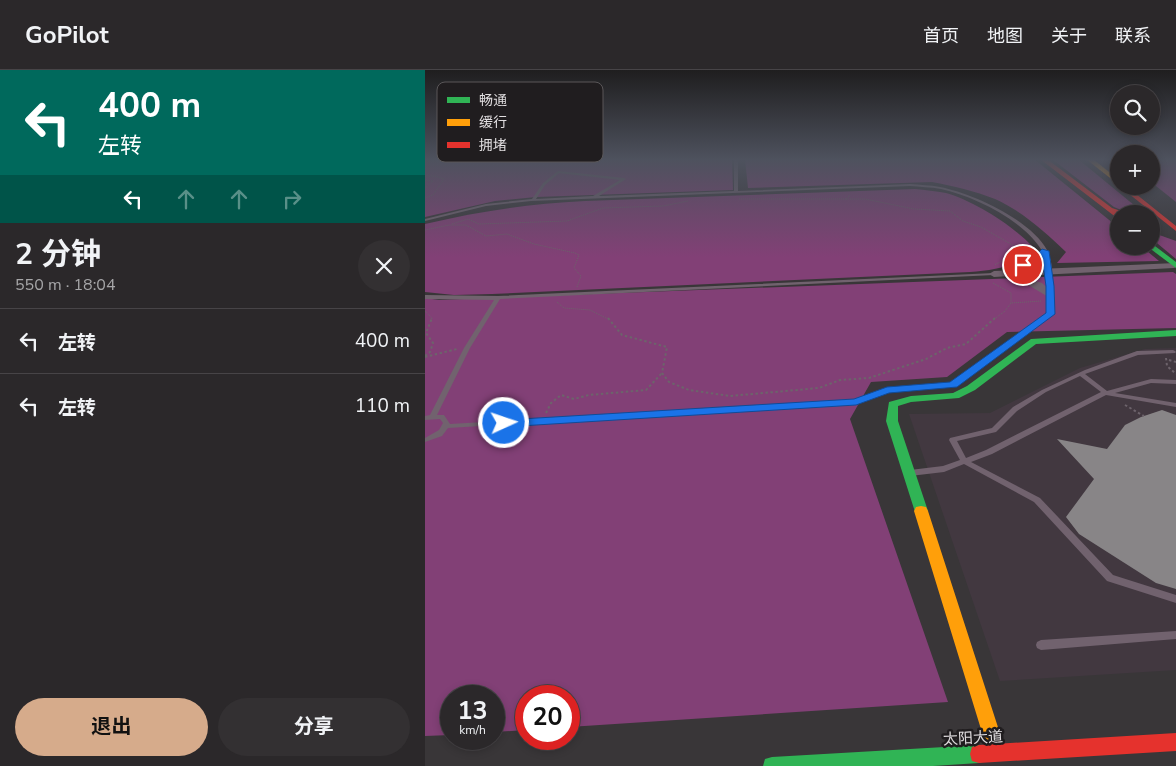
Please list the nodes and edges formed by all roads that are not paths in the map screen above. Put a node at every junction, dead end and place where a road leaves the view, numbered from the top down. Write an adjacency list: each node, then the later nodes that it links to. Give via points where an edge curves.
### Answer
1 (539, 191): 9 (lane)
2 (603, 191): 8 (lane)
3 (748, 191): 6 (lane)
4 (953, 191): 17 (lane, via 1015,222 1034,237)
5 (1086, 191): 11 (main road)
6 (736, 192): 8 (lane)
7 (1131, 195): 10 (main road)
8 (594, 197): 9 (lane)
9 (533, 200): 12 (lane, via 486,205)
10 (1141, 205)
11 (1110, 209)
12 (425, 220)
13 (1160, 220): 14 (main road)
14 (1176, 230)
15 (1160, 232): 16 (main road)
16 (1176, 237)
17 (1044, 252): 20 (lane); 21 (lane, via 1023,265)
18 (1160, 252): 19 (main road)
19 (1175, 265): 20 (street)
20 (1048, 271): 21 (street); 24 (lane)
21 (989, 274): 23 (lane); 24 (street, via 1036,283)
22 (425, 297): 23 (lane)
23 (498, 298): 31 (lane)
24 (1050, 298): 32 (lane, via 1051,314 953,385 887,390 856,402)
25 (1176, 333): 35 (main road, via 1034,341 971,388 955,396 911,399 893,404 893,422)
26 (1170, 354): 27 (lane, via 1137,353)
27 (1081, 374): 29 (lane); 34 (lane, via 1015,409 994,430 953,440)
28 (1176, 382): 29 (lane, via 1151,381)
29 (1106, 393): 30 (lane); 34 (lane, via 989,452)
30 (1176, 405)
31 (429, 417): 32 (lane, via 445,420)
32 (447, 426): 33 (lane)
33 (425, 440)
34 (964, 461): 35 (lane, via 944,469); 36 (lane, via 1037,500 1110,578)
35 (909, 473): 40 (main road)
36 (1176, 599)
37 (1176, 635): 38 (lane)
38 (1041, 644)
39 (1176, 742): 40 (main road, 太阳大道, via 1052,755)
40 (997, 752): 41 (main road, 太阳大道)
41 (772, 766)

